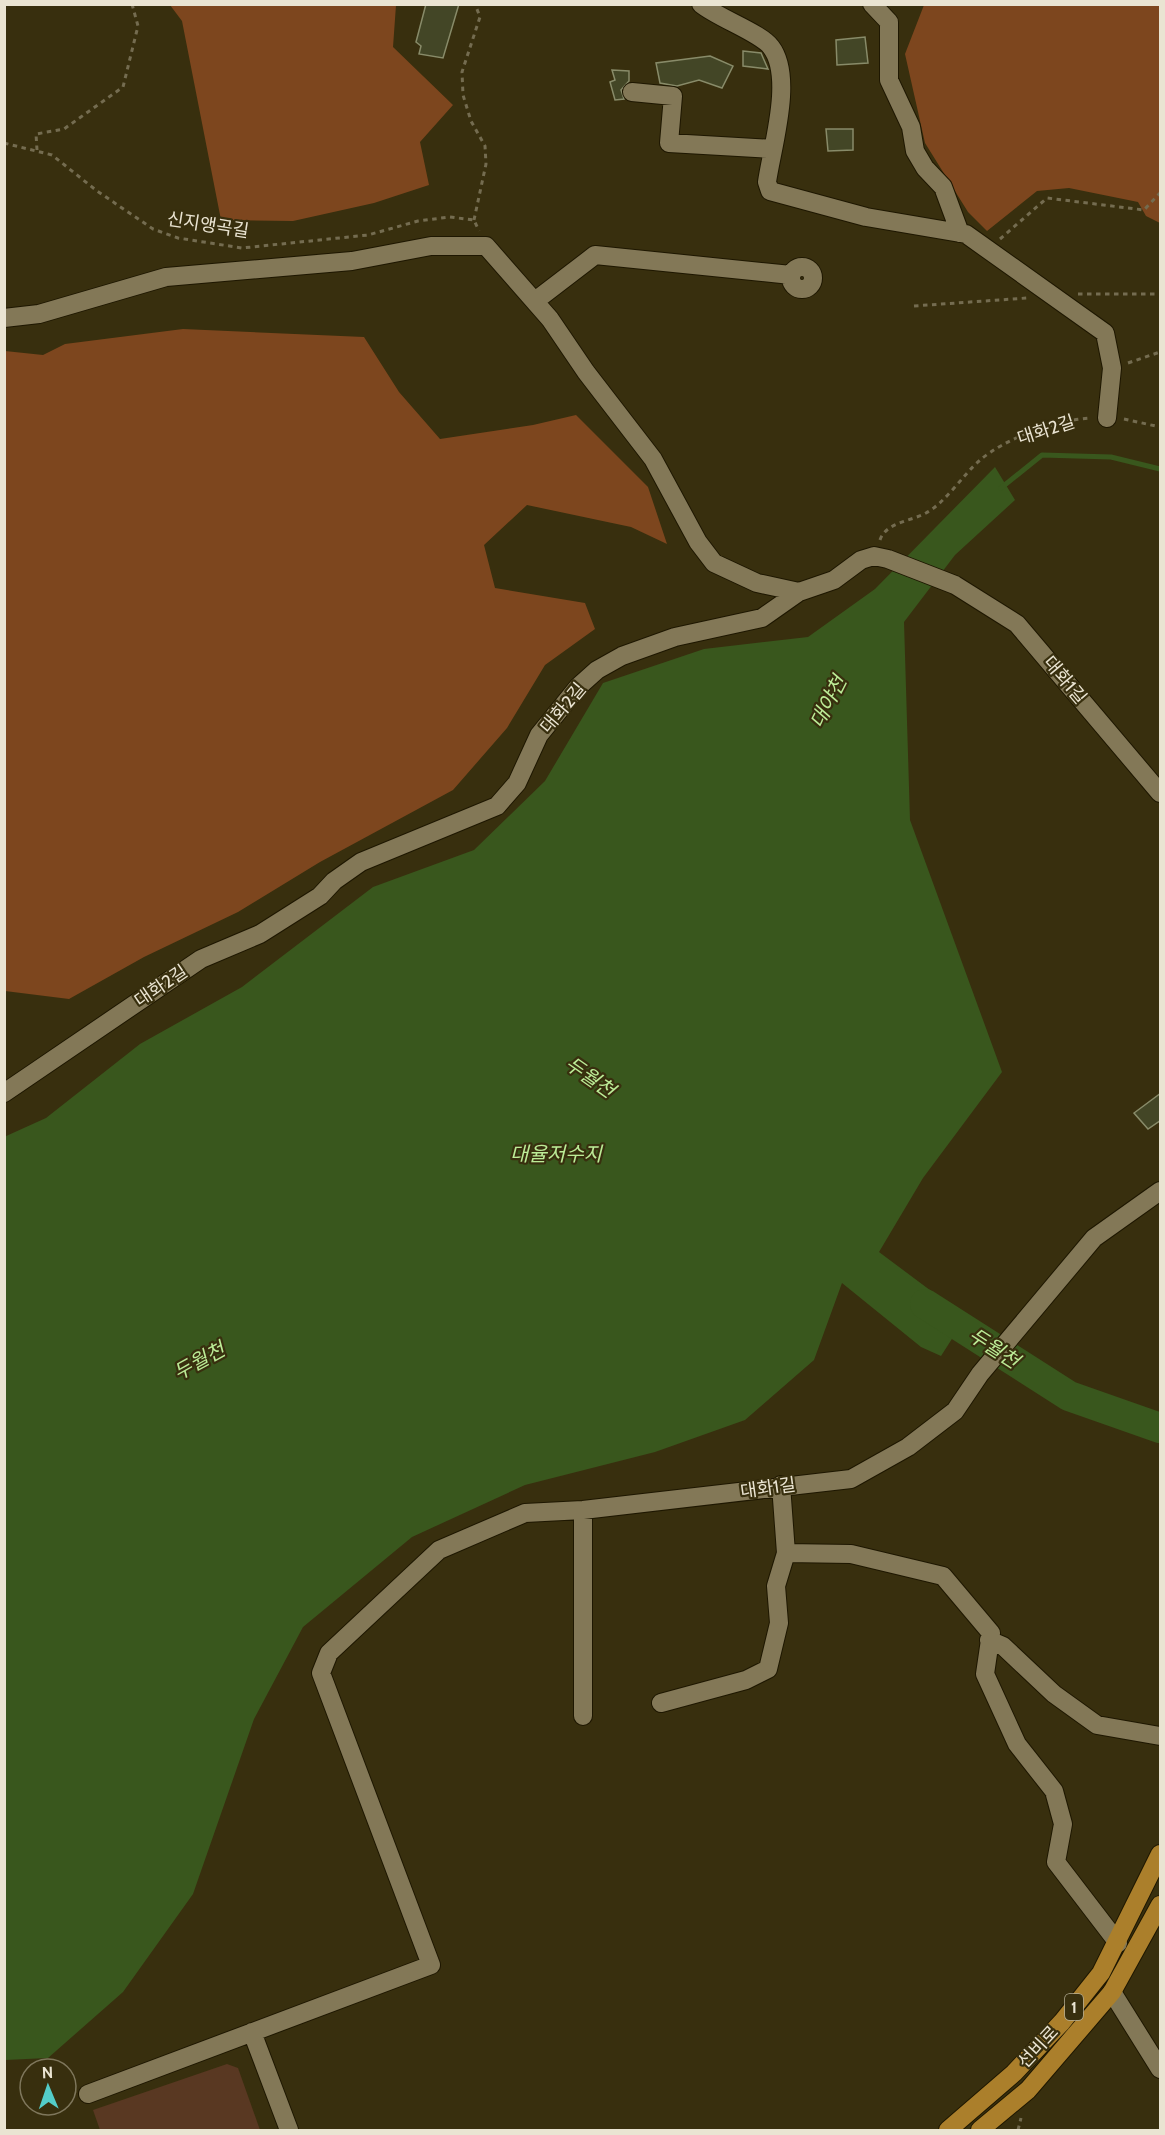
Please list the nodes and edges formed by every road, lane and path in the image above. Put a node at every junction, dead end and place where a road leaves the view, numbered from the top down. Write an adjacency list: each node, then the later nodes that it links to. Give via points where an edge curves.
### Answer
1 (132, 4): 8 (path, via 138,26 123,87 64,129 36,134)
2 (475, 4): 10 (path, via 480,17 462,72 463,95 471,121 485,146 486,164)
3 (701, 4): 7 (street, via 716,17 752,33 771,47 781,77)
4 (872, 4): 11 (street, via 889,22 889,80 911,127 915,151 943,187)
5 (632, 92): 7 (street, via 673,96 669,143)
6 (4, 142): 8 (path, 신지앵곡길)
7 (773, 149): 11 (street, via 767,182 770,191 866,218)
8 (37, 150): 10 (path, 신지앵곡길, via 52,155 153,229 242,248 368,235 450,217)
9 (1161, 193): 13 (path, via 1144,210 1047,198)
10 (474, 220): 12 (path)
11 (960, 233): 13 (street)
12 (486, 246): 15 (street); 16 (street, via 431,246 351,261 166,277 39,314)
13 (988, 250): 18 (street, via 1105,333)
14 (791, 275): 15 (street, via 595,255)
15 (535, 302): 22 (street, via 653,459 698,542 714,563 757,583)
16 (4, 318)
17 (1161, 352): 18 (path)
18 (1112, 368): 19 (street)
19 (1107, 418): 20 (path, 대화2길); 21 (path, 대화2길, via 1080,419 1019,436 981,459 927,513 898,523 881,536)
20 (1161, 427)
21 (881, 557): 22 (street, 대화2길, via 861,560 834,580); 23 (street, 대화1길, via 955,585 1017,624)
22 (799, 592): 24 (street, 대화2길, via 762,618 675,637 622,656 597,670 539,735 518,783 497,806 361,862 320,896 260,934 201,959)
23 (1161, 793)
24 (4, 1093)
25 (1161, 1191): 26 (street, 대화1길, via 1094,1238 980,1374 955,1411 908,1447 851,1479)
26 (781, 1485): 27 (street, 대화1길); 28 (street)
27 (583, 1510): 31 (street); 37 (street, 대화1길, via 525,1513 439,1551 329,1653 321,1673 430,1965)
28 (786, 1553): 29 (street, via 851,1554 943,1576 977,1614 990,1633); 30 (street, via 776,1586 779,1623 768,1669 746,1680)
29 (989, 1640): 32 (street, via 1003,1646 1054,1694 1097,1725); 35 (street, via 985,1674 1017,1744 1054,1791 1063,1824 1056,1862)
30 (661, 1703)
31 (583, 1716)
32 (1161, 1736)
33 (1161, 1854): 35 (main road, 선비로 / 1)
34 (1161, 1905): 36 (main road, 선비로 / 1)
35 (1118, 1943): 41 (main road, 선비로 / 1, via 1101,1973 1062,2022 1014,2073)
36 (1112, 1992): 38 (street); 42 (main road, 선비로 / 1, via 1028,2090)
37 (252, 2032): 39 (street); 40 (street)
38 (1161, 2069)
39 (88, 2094)
40 (289, 2130)
41 (948, 2130)
42 (980, 2130)

